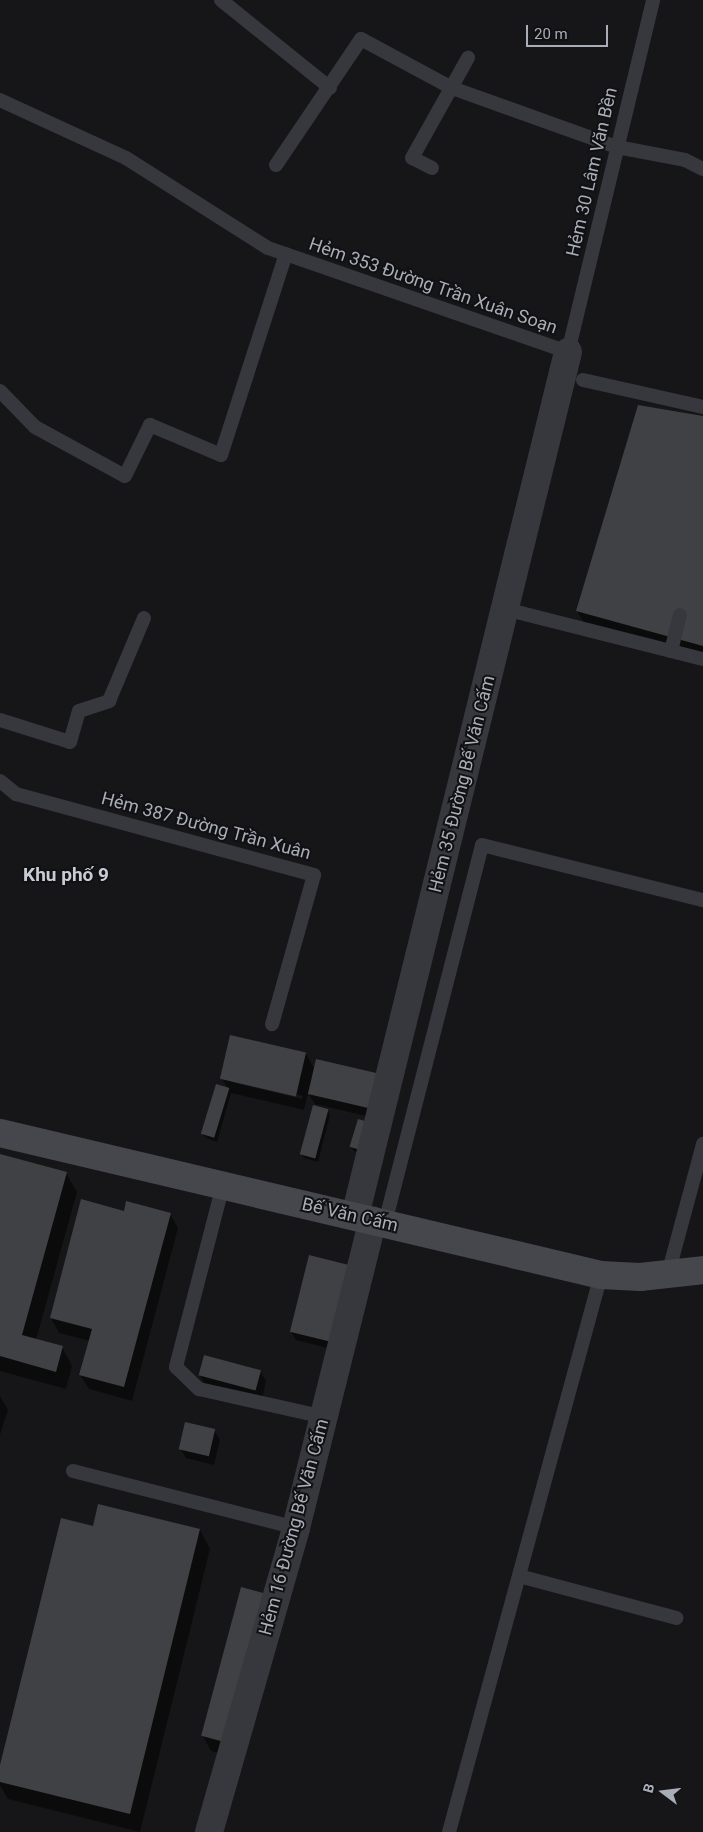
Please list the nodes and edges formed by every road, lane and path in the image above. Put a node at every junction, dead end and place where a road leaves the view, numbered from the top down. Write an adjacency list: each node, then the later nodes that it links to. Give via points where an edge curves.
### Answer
1 (221, 0): 4 (lane)
2 (652, 0): 7 (lane, Hẻm 30 Lâm Văn Bền)
3 (468, 58): 5 (lane)
4 (330, 88): 5 (lane, via 361,39); 8 (lane)
5 (452, 88): 7 (lane); 9 (lane, via 412,158)
6 (0, 100): 11 (lane, Hẻm 353 Đường Trần Xuân Soạn, via 126,158 268,248)
7 (617, 147): 10 (lane, via 685,160); 12 (lane, Hẻm 30 Lâm Văn Bền)
8 (276, 165)
9 (432, 168)
10 (703, 169)
11 (286, 254): 12 (lane, Hẻm 353 Đường Trần Xuân Soạn); 14 (lane, Hẻm 353 Đường Trần Xuân Soạn, via 221,454 150,425 125,476 35,427)
12 (568, 352): 16 (street, Hẻm 35 Đường Bế Văn Cấm)
13 (583, 380): 15 (lane)
14 (0, 391)
15 (703, 407)
16 (505, 609): 19 (lane); 28 (street, Hẻm 35 Đường Bế Văn Cấm)
17 (680, 615): 19 (lane)
18 (144, 618): 21 (lane, via 109,702 79,711 70,742)
19 (671, 651): 20 (lane)
20 (703, 659)
21 (0, 720)
22 (0, 781): 24 (lane, Hẻm 387 Đường Trần Xuân, via 16,794 314,875)
23 (703, 900): 28 (lane, via 482,845)
24 (272, 1024)
25 (0, 1133): 27 (street, Bế Văn Cấm)
26 (703, 1144): 31 (lane)
27 (222, 1185): 28 (street, Bế Văn Cấm); 32 (lane, via 176,1367 199,1389)
28 (371, 1220): 30 (street, Bế Văn Cấm); 32 (street, Hẻm 16 Đường Bế Văn Cấm)
29 (703, 1270): 31 (street, Bế Văn Cấm)
30 (601, 1274): 31 (street, Bế Văn Cấm, via 640,1277); 35 (lane)
31 (668, 1274)
32 (324, 1417): 34 (street, Hẻm 16 Đường Bế Văn Cấm)
33 (73, 1471): 34 (lane)
34 (296, 1528): 37 (street, Hẻm 16 Đường Bế Văn Cấm)
35 (518, 1576): 36 (lane); 38 (lane)
36 (677, 1618)
37 (209, 1832)
38 (449, 1832)

